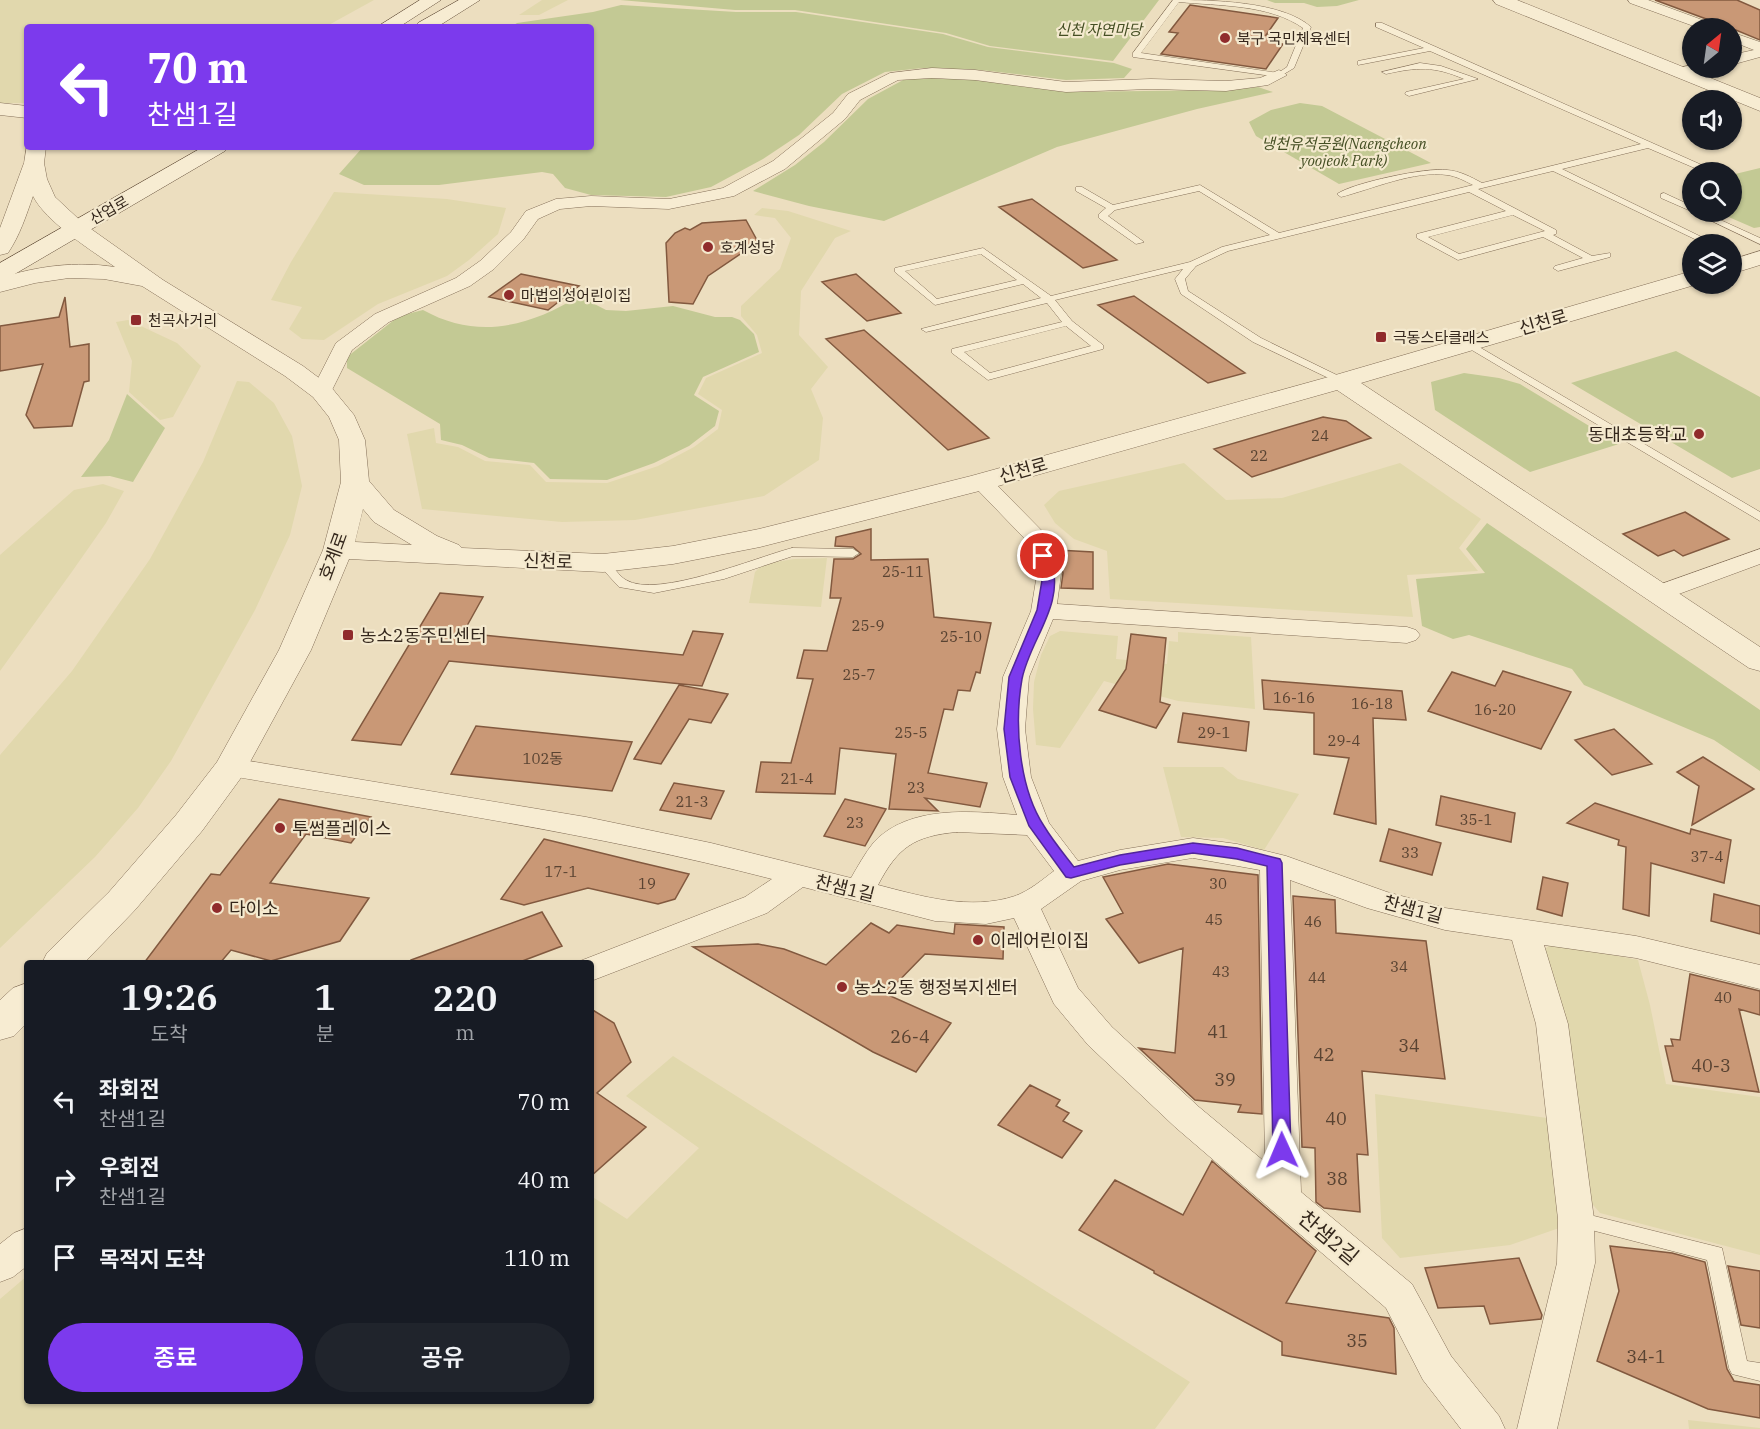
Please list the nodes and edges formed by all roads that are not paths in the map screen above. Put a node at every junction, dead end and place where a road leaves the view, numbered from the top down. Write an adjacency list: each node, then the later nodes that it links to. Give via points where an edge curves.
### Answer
1 (432, 0): 6 (street)
2 (471, 0): 7 (street)
3 (1502, 0): 17 (street)
4 (1635, 0): 5 (street)
5 (1684, 18)
6 (391, 24)
7 (429, 24)
8 (1379, 25): 11 (lane)
9 (1742, 40): 10 (street)
10 (1760, 47)
11 (1432, 48): 14 (lane); 18 (lane)
12 (1760, 53): 13 (street)
13 (1742, 57)
14 (1361, 63)
15 (1682, 71): 17 (street)
16 (1386, 72): 20 (lane, via 1431,65)
17 (1679, 72): 22 (street)
18 (1491, 74): 20 (lane); 23 (lane)
19 (1279, 75): 19 (lane, via 1290,68 1307,27 1302,21 1272,12 1178,0 1136,55); 58 (street, via 1263,82 1226,86 1066,87 975,75 895,76 854,97 839,116 779,165 728,192 669,204 556,204 532,215 517,236 463,282 382,318 343,347)
20 (1471, 79): 21 (lane)
21 (1409, 94)
22 (1760, 105)
23 (1648, 144): 26 (lane); 27 (lane)
24 (212, 150): 36 (street, 산업로)
25 (35, 155): 36 (street, 호계로, via 36,178 46,200); 43 (street, via 12,228)
26 (1688, 162)
27 (1554, 168): 28 (lane); 39 (lane)
28 (1481, 186): 30 (lane); 31 (lane, via 1444,171)
29 (1079, 189): 34 (lane)
30 (1470, 189): 35 (lane); 40 (lane)
31 (1341, 194)
32 (1664, 196): 33 (lane)
33 (1682, 204)
34 (1112, 208): 40 (lane, via 1200,188); 42 (lane, via 1102,216)
35 (1514, 212): 38 (lane, via 1553,232); 38 (lane, via 1420,236 1458,257)
36 (71, 216): 43 (street, 산업로); 48 (street, 산업로); 52 (street, 호계로)
37 (1719, 222): 41 (lane)
38 (1544, 234): 45 (lane)
39 (1690, 234)
40 (1277, 236): 46 (lane, via 1225,249)
41 (1760, 241)
42 (1139, 242)
43 (0, 248)
44 (1607, 255): 45 (lane)
45 (1591, 259): 47 (lane)
46 (1193, 264): 53 (lane); 57 (lane, via 1180,279 1184,292 1257,340)
47 (1558, 268)
48 (0, 273)
49 (1024, 281): 49 (lane, via 983,251 898,270 935,302); 53 (lane)
50 (1682, 281): 56 (street, 신천로)
51 (0, 285): 52 (street, via 46,273 87,270)
52 (155, 285): 58 (street, 호계로)
53 (1049, 299): 54 (lane); 55 (lane)
54 (1068, 323): 54 (lane, via 1099,347 988,377 956,351)
55 (926, 329)
56 (1469, 344): 57 (street, 신천로); 61 (lane)
57 (1341, 381): 60 (street, 신천로); 67 (street)
58 (322, 392): 59 (street, 호계로, via 341,415 352,440)
59 (355, 482): 62 (street, 호계로); 65 (street, via 384,516 427,542)
60 (981, 482): 66 (street, 신천로, via 760,538 673,555); 68 (street, via 1036,537 1049,574)
61 (1760, 518)
62 (339, 550): 65 (street, 신천로); 71 (street, 호계로, via 295,650)
63 (853, 553): 66 (lane, via 792,552 720,576 654,589 623,584)
64 (1760, 556): 67 (street)
65 (462, 557): 66 (street, 신천로)
66 (603, 562)
67 (1659, 594): 70 (street)
68 (1044, 610): 69 (street); 72 (street, via 1016,677 1011,729 1017,777)
69 (1407, 635)
70 (1760, 661)
71 (231, 767): 75 (street, via 586,827); 79 (street, 호계로, via 137,884)
72 (1036, 826): 74 (street); 76 (street, via 956,821 910,831 886,848)
73 (1275, 863): 74 (street, 찬샘1길, via 1193,848); 78 (street, 찬샘1길, via 1445,919); 84 (street, 찬샘2길)
74 (1071, 873): 77 (street, 찬샘1길)
75 (798, 876): 76 (street, 찬샘1길); 80 (street, 찬샘1길, via 756,905)
76 (859, 891): 77 (street, 찬샘1길, via 934,910 986,914)
77 (1024, 905): 84 (street, via 1065,994 1100,1036)
78 (1524, 929): 81 (street, 찬샘1길, via 1636,947); 85 (street, via 1552,1024)
79 (64, 960)
80 (594, 968)
81 (1760, 977)
82 (24, 1001): 83 (street)
83 (0, 1025)
84 (1283, 1198): 89 (street, 찬샘2길, via 1400,1296 1437,1368)
85 (1576, 1219): 88 (lane, via 1715,1254 1739,1368); 90 (street, via 1576,1263)
86 (24, 1246): 87 (street)
87 (0, 1266)
88 (1760, 1372)
89 (1485, 1429)
90 (1537, 1429)

